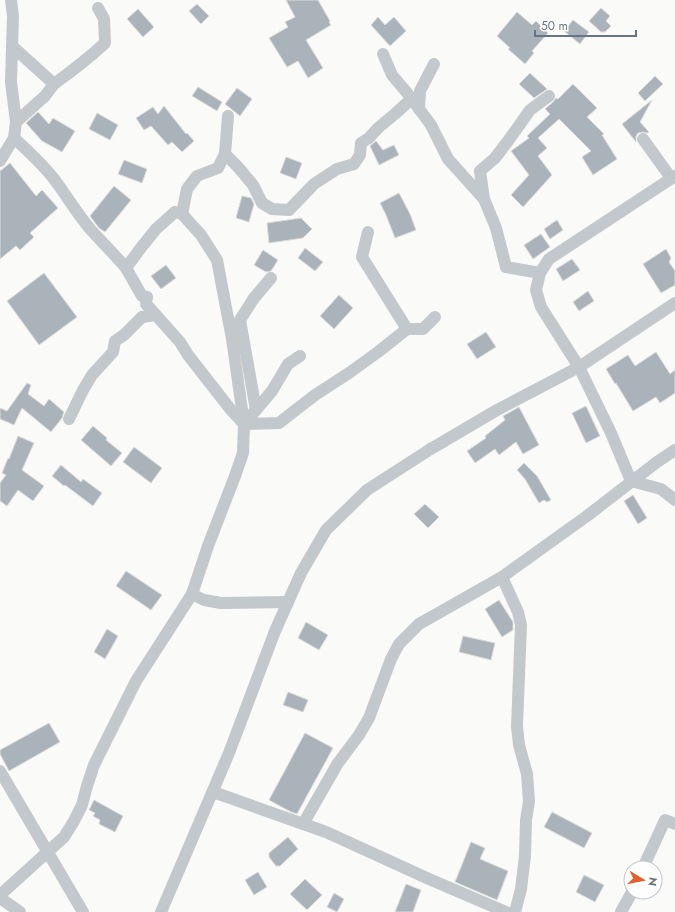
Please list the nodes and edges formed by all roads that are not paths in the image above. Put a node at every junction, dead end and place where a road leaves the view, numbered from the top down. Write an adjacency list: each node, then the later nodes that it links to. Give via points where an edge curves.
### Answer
1 (11, 0): 3 (street)
2 (98, 8): 6 (street, via 104,19 105,43)
3 (12, 46): 6 (street); 10 (street, via 11,82)
4 (383, 54): 8 (street, via 392,75)
5 (434, 64): 8 (street)
6 (54, 84): 10 (street, via 45,96)
7 (549, 96): 16 (street, via 530,110 495,158 480,171)
8 (416, 104): 13 (street, via 407,103 361,143 360,155 354,164 336,169 314,184 289,210 272,209 262,203 253,185); 16 (street, via 431,124 448,159)
9 (228, 116): 13 (street)
10 (16, 122): 11 (street)
11 (14, 138): 14 (street); 19 (street, via 52,177 91,230)
12 (642, 139): 15 (street)
13 (225, 154): 17 (street, via 218,168 197,176 186,189)
14 (0, 161)
15 (673, 177): 20 (street, via 549,259)
16 (484, 199): 20 (street, via 496,228 506,267)
17 (182, 214): 19 (street, via 175,212 156,229); 30 (street, via 202,235 217,260)
18 (368, 232): 25 (street, via 362,257)
19 (126, 268): 23 (street, via 142,296 147,297 146,304)
20 (540, 273): 27 (street, via 536,290 541,307)
21 (271, 278): 28 (street, via 240,320)
22 (675, 303): 27 (street)
23 (156, 315): 29 (street, via 142,317 115,341 113,352 92,375); 30 (street)
24 (435, 317): 25 (street, via 423,329)
25 (407, 329): 30 (street, via 279,423)
26 (300, 356): 28 (street, via 288,364 272,392)
27 (579, 367): 32 (street); 36 (street, via 497,410 367,490 326,530 301,573)
28 (256, 410): 30 (street)
29 (68, 419)
30 (244, 424): 35 (street, via 243,453)
31 (675, 450): 32 (street)
32 (631, 482): 33 (street, via 661,489); 34 (street)
33 (675, 500)
34 (502, 577): 39 (street, via 418,624 399,644 360,735 338,763); 49 (street, via 518,612 520,624 516,726 527,774 529,801 525,856)
35 (192, 594): 36 (street, via 204,600 221,602); 41 (street, via 136,681 94,765 82,805 74,821 64,837)
36 (288, 602): 38 (street)
37 (0, 771): 41 (street)
38 (212, 792): 39 (street); 47 (street)
39 (302, 824): 48 (street, via 326,832)
40 (675, 824): 42 (street, via 666,820)
41 (48, 852): 43 (street); 46 (street)
42 (647, 860)
43 (0, 897): 45 (street)
44 (628, 900): 50 (street)
45 (20, 912)
46 (83, 912)
47 (161, 912)
48 (506, 912)
49 (515, 912)
50 (621, 912)

